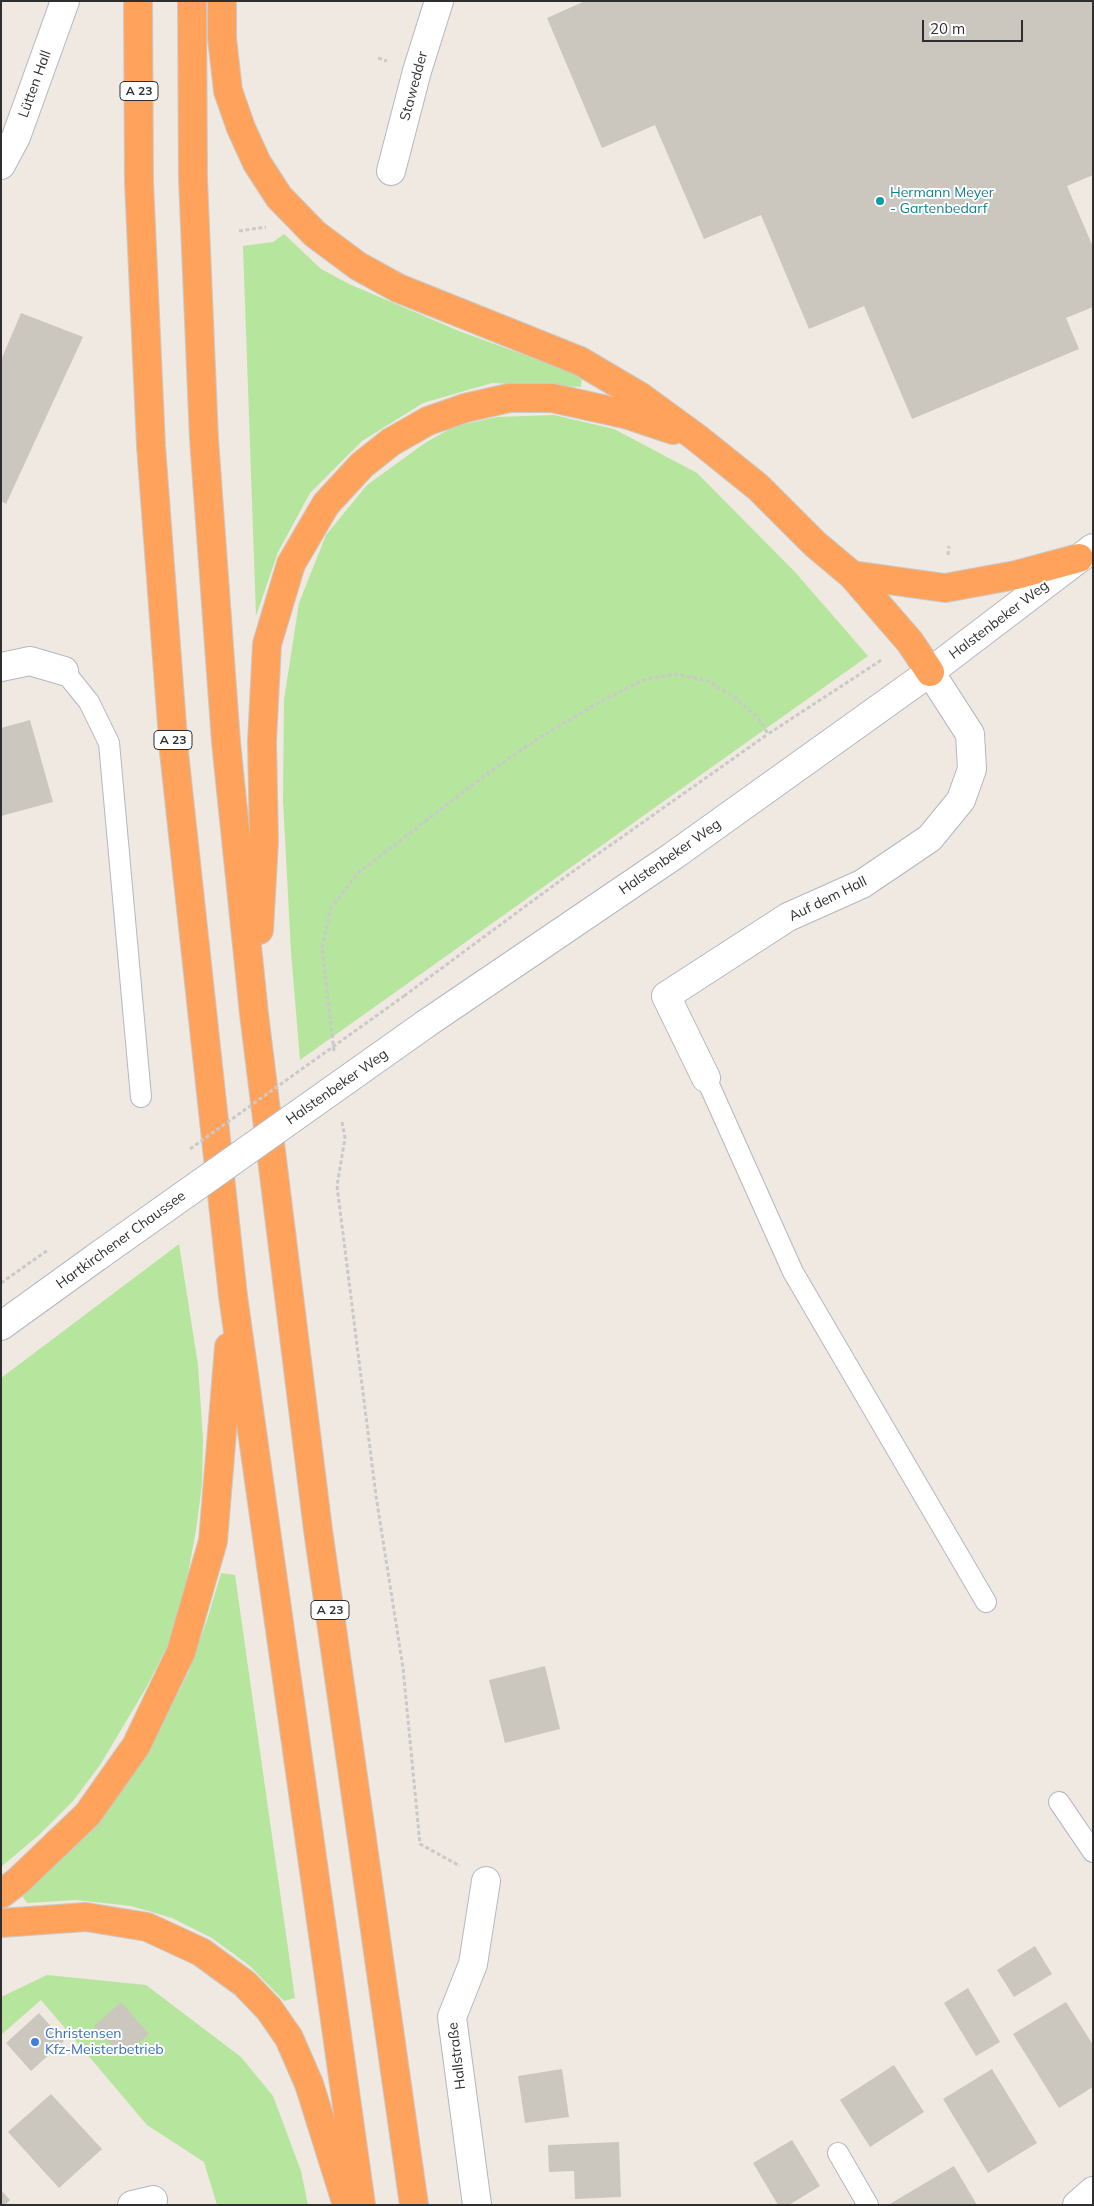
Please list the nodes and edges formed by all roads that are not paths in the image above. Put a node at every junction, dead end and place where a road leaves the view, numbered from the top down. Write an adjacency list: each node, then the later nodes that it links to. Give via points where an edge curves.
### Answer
1 (65, 1): 6 (street, Lütten Hall, via 16,137)
2 (138, 1): 18 (highway, A 23, via 139,182 151,446 166,659)
3 (192, 1): 14 (highway, A 23, via 193,179 204,439 226,742)
4 (222, 1): 8 (highway, via 228,91 241,128 257,163 279,197 315,234 358,266 398,288 580,362 641,397)
5 (438, 1): 7 (street, Stawedder)
6 (1, 165)
7 (391, 171)
8 (697, 438): 10 (highway, via 758,487 815,544); 14 (highway, via 625,414 552,398 509,398 446,414 391,442 362,465 326,504 291,564 268,644 262,740 264,842)
9 (1086, 553): 10 (highway, via 1016,575 945,588); 13 (street, Halstenbeker Weg)
10 (852, 575): 13 (highway, via 910,642)
11 (1, 667): 12 (street, via 30,661)
12 (64, 671): 16 (lane, via 89,702 109,743)
13 (930, 672): 15 (street, Auf dem Hall, via 970,734 972,769 961,800 930,838 862,884 788,917 666,996); 17 (street, Halstenbeker Weg, bridge, via 672,856)
14 (254, 1014): 30 (highway, A 23, via 318,1530)
15 (706, 1078): 20 (lane, via 793,1272)
16 (141, 1097)
17 (240, 1155): 19 (street, Hartkirchener Chaussee, bridge)
18 (233, 1296): 24 (highway, via 213,1541 181,1652 136,1746 88,1814); 29 (highway, A 23)
19 (1, 1326)
20 (986, 1602)
21 (1059, 1802): 22 (lane)
22 (1093, 1852)
23 (486, 1880): 31 (street, Hallstraße, via 473,1964 452,2017)
24 (1, 1894)
25 (1, 1923): 28 (highway, via 86,1917 147,1927 201,1952 245,1984 269,2009 289,2038 309,2084)
26 (838, 2153): 32 (lane)
27 (1093, 2191): 33 (street)
28 (347, 2205)
29 (361, 2205)
30 (414, 2205)
31 (477, 2205)
32 (868, 2205)
33 (1077, 2205)

